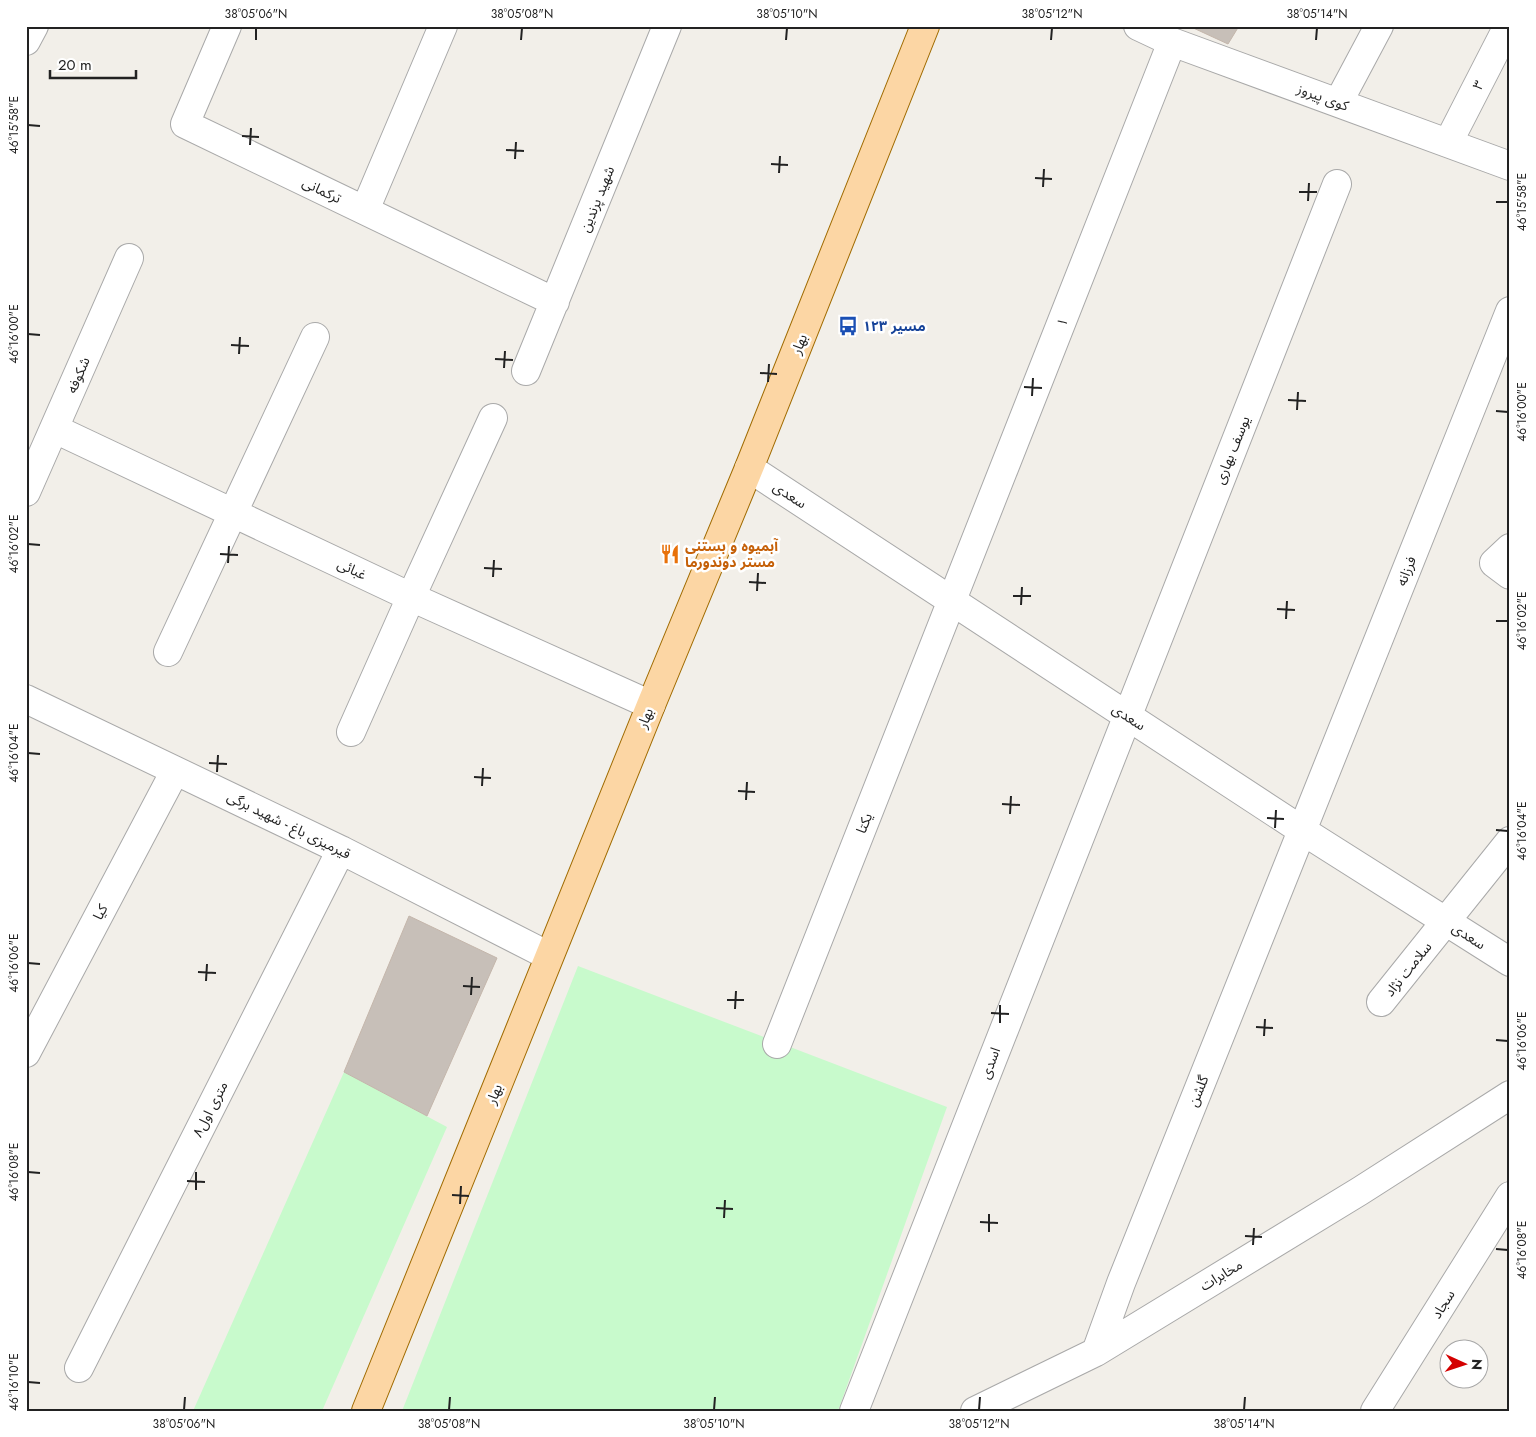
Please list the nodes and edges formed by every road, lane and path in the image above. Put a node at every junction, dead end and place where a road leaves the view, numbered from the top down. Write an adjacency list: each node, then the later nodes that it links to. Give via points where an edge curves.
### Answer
1 (34, 26): 9 (street)
2 (228, 26): 15 (street, ترکمانی, via 185,124)
3 (443, 26): 15 (street)
4 (667, 26): 17 (street, شهید پرندین)
5 (925, 26): 23 (main road, بهار)
6 (1138, 26): 10 (street, کوی پیروز)
7 (1379, 26): 11 (street)
8 (1508, 26): 12 (street, ۳)
9 (26, 42)
10 (1172, 42): 11 (street, کوی پیروز); 29 (street, ۱)
11 (1338, 103): 12 (street, کوی پیروز)
12 (1448, 143): 13 (street, کوی پیروز)
13 (1510, 166)
14 (1337, 184): 33 (street, یوسف بهاری)
15 (365, 210): 17 (street, ترکمانی)
16 (129, 258): 22 (street, شکوفه)
17 (555, 302): 20 (street, شهید پرندین)
18 (1510, 311): 36 (street, فرزانه)
19 (315, 337): 25 (street)
20 (526, 371)
21 (493, 418): 28 (street)
22 (54, 430): 24 (street, شکوفه); 25 (street, غبائی)
23 (749, 468): 29 (street, سعدی); 32 (main road, بهار)
24 (26, 492)
25 (234, 514): 28 (street, غبائی); 30 (street)
26 (1510, 548): 27 (street, via 1494,563)
27 (1510, 575)
28 (411, 597): 32 (street, غبائی); 34 (street)
29 (952, 602): 33 (street, سعدی); 43 (street, یکتا)
30 (168, 652)
31 (26, 699): 35 (street, قیرمیزی باغ - شهید برگی)
32 (651, 705): 40 (main road, بهار)
33 (1126, 715): 36 (street, سعدی); 50 (street, اسدی)
34 (351, 732)
35 (175, 771): 38 (street, قیرمیزی باغ - شهید برگی); 44 (street, کیا)
36 (1303, 830): 39 (street, سعدی); 47 (street, گلشن)
37 (1510, 842): 39 (street, سلامت نژاد)
38 (341, 850): 40 (street, قیرمیزی باغ - شهید برگی); 48 (street, ۸متری اول)
39 (1447, 921): 41 (street, سعدی); 42 (street, سلامت نژاد)
40 (549, 956): 49 (main road, بهار)
41 (1510, 962)
42 (1381, 1002)
43 (777, 1044)
44 (26, 1053)
45 (1510, 1094): 47 (street, مخابرات, via 1360,1191)
46 (1510, 1196): 52 (street, سجاد)
47 (1096, 1352): 51 (street, مخابرات)
48 (79, 1368)
49 (366, 1411)
50 (854, 1411)
51 (975, 1411)
52 (1375, 1411)

